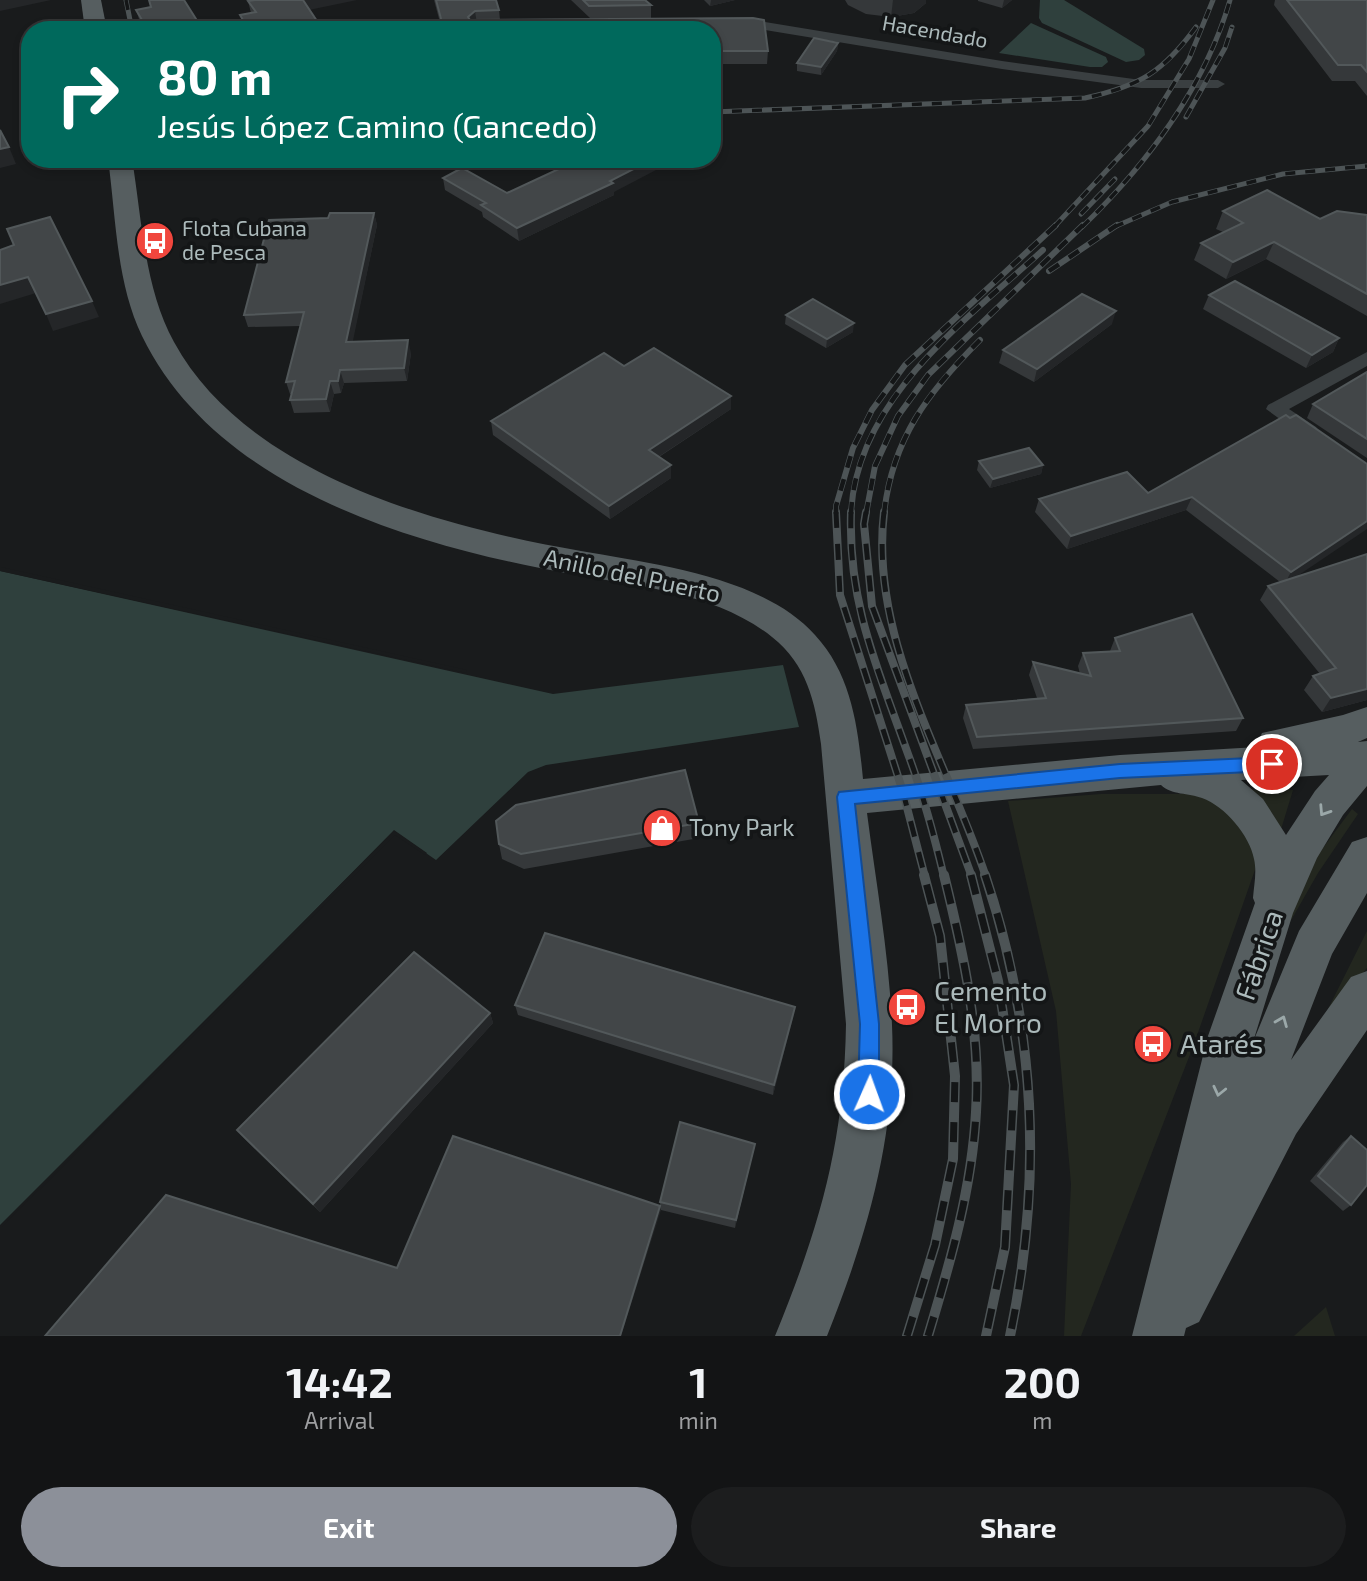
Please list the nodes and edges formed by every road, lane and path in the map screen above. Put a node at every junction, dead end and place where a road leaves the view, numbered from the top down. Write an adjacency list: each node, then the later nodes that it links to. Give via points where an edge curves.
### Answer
1 (91, 0): 2 (main road)
2 (94, 21)
3 (721, 24): 4 (street, Hacendado, via 753,24 1142,84)
4 (1218, 84)
5 (122, 168): 11 (main road, Anillo del Puerto, via 151,323 186,381 223,421 300,476 354,502 539,556 701,588 769,617 816,661 826,681)
6 (1367, 358): 7 (street, via 1275,409)
7 (1321, 439)
8 (1367, 722): 10 (main road, via 1330,734)
9 (1367, 758): 10 (main road); 13 (main road, Fábrica, one-way to 13, via 1329,803 1301,848)
10 (1120, 771): 11 (main road); 13 (main road, via 1177,776 1211,784 1235,798 1258,825 1273,853 1277,874)
11 (846, 797): 15 (main road, Anillo del Puerto, via 869,1024 867,1118 843,1225)
12 (1367, 855): 16 (main road, Fábrica, one-way to 12, via 1314,945)
13 (1272, 913): 16 (main road, Fábrica, one-way to 16, via 1231,1036)
14 (1367, 992): 16 (main road, via 1279,1117)
15 (801, 1336)
16 (1161, 1336)

